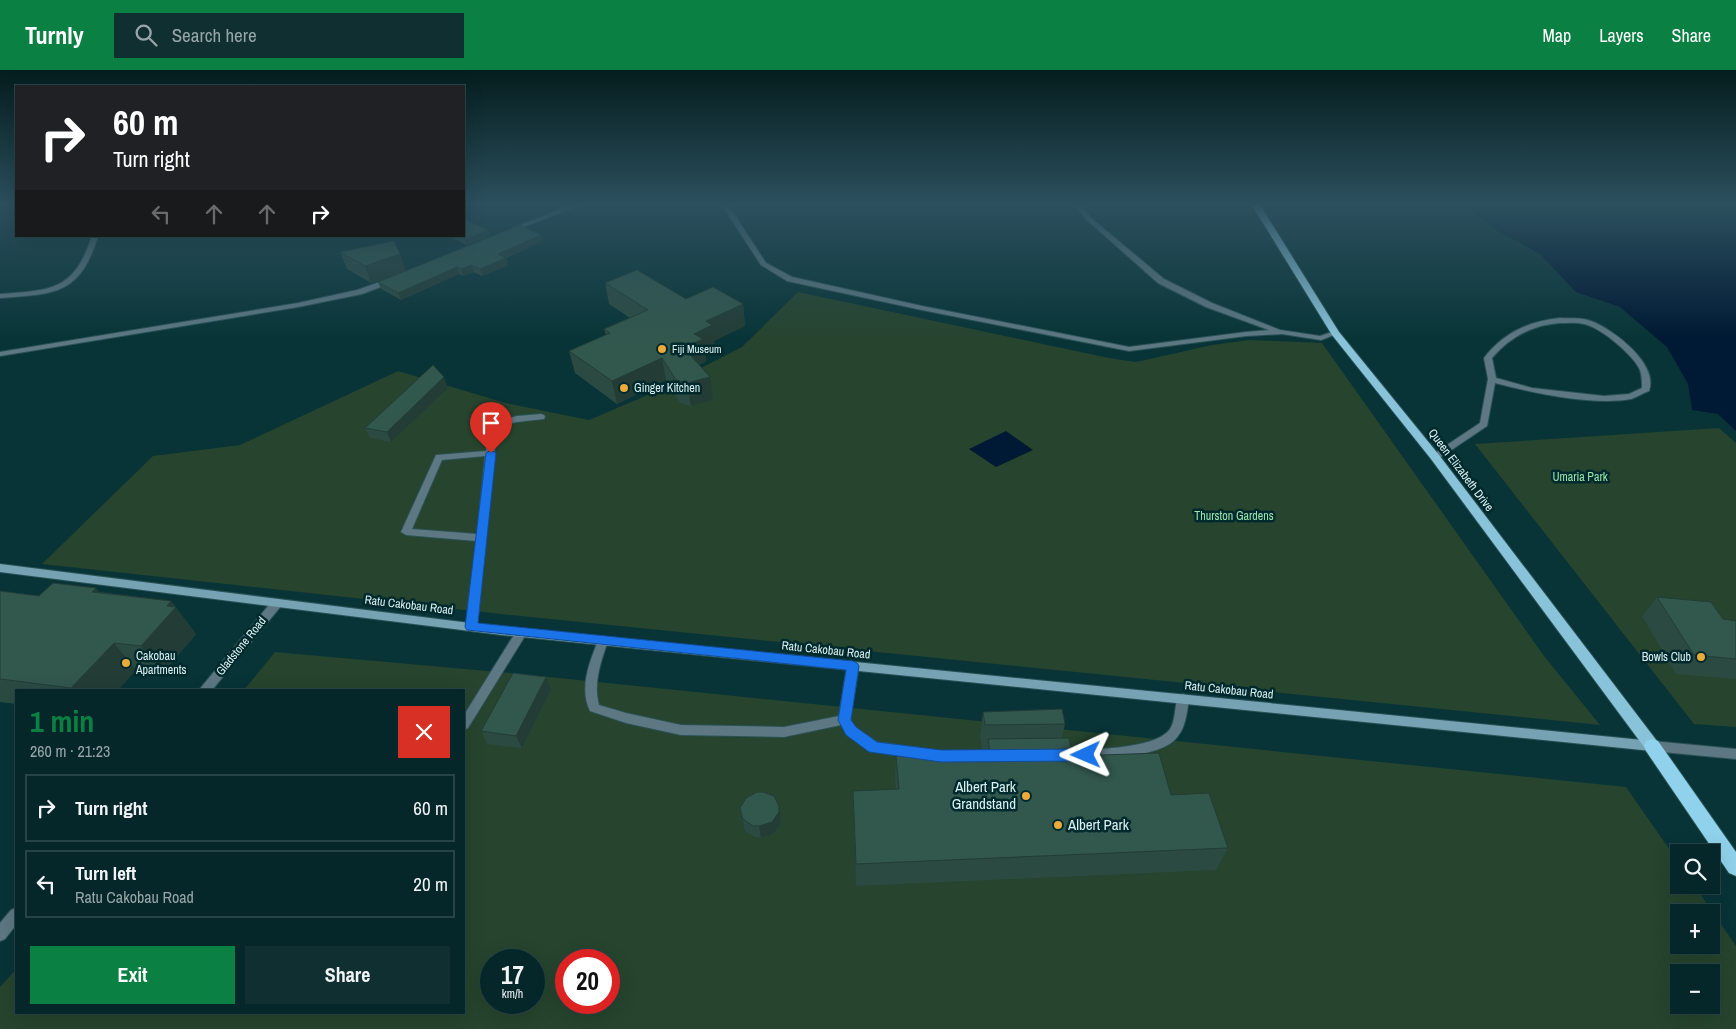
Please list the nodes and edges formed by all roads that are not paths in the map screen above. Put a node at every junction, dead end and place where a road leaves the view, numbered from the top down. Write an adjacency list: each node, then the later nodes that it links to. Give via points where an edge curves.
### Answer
1 (92, 250): 6 (street, via 79,273 69,282 36,294)
2 (754, 250): 10 (street, via 763,264 790,279 1130,349)
3 (1125, 250): 7 (street, via 1161,281)
4 (1284, 250): 9 (main road, Queen Elizabeth Drive)
5 (402, 276): 11 (street, via 359,292 298,305)
6 (0, 296)
7 (1246, 320): 8 (street); 10 (street)
8 (1282, 332): 9 (street, via 1321,338); 10 (street)
9 (1335, 333): 15 (main road, Queen Elizabeth Drive)
10 (1246, 334)
11 (0, 354)
12 (1492, 379): 12 (street, via 1488,358 1499,343 1526,327 1554,320 1586,322 1610,334 1641,363 1648,376 1646,389 1631,396 1604,399 1531,390); 15 (street, via 1484,424)
13 (541, 417): 14 (street, via 501,423 492,437)
14 (491, 453): 16 (street); 16 (street, via 439,458 406,532)
15 (1435, 457): 27 (main road, Queen Elizabeth Drive)
16 (480, 538): 19 (street)
17 (0, 568): 18 (main road, Ratu Cakobau Road)
18 (277, 602): 19 (main road, Ratu Cakobau Road); 23 (street, Gladstone Road)
19 (472, 627): 20 (main road, Ratu Cakobau Road)
20 (521, 633): 21 (main road, Ratu Cakobau Road); 26 (street)
21 (603, 641): 22 (main road, Ratu Cakobau Road); 25 (street, via 589,696 594,708 680,730 784,732)
22 (853, 666): 24 (main road, Ratu Cakobau Road); 25 (street)
23 (206, 689)
24 (1183, 699): 27 (main road, Ratu Cakobau Road); 29 (street, via 1174,733 1160,744 1086,755)
25 (844, 720): 30 (street, via 851,731 874,748)
26 (465, 723)
27 (1652, 746): 28 (street); 31 (highway)
28 (1736, 754)
29 (1047, 755)
30 (951, 756)
31 (1736, 867)
32 (15, 916): 33 (street)
33 (0, 934)

